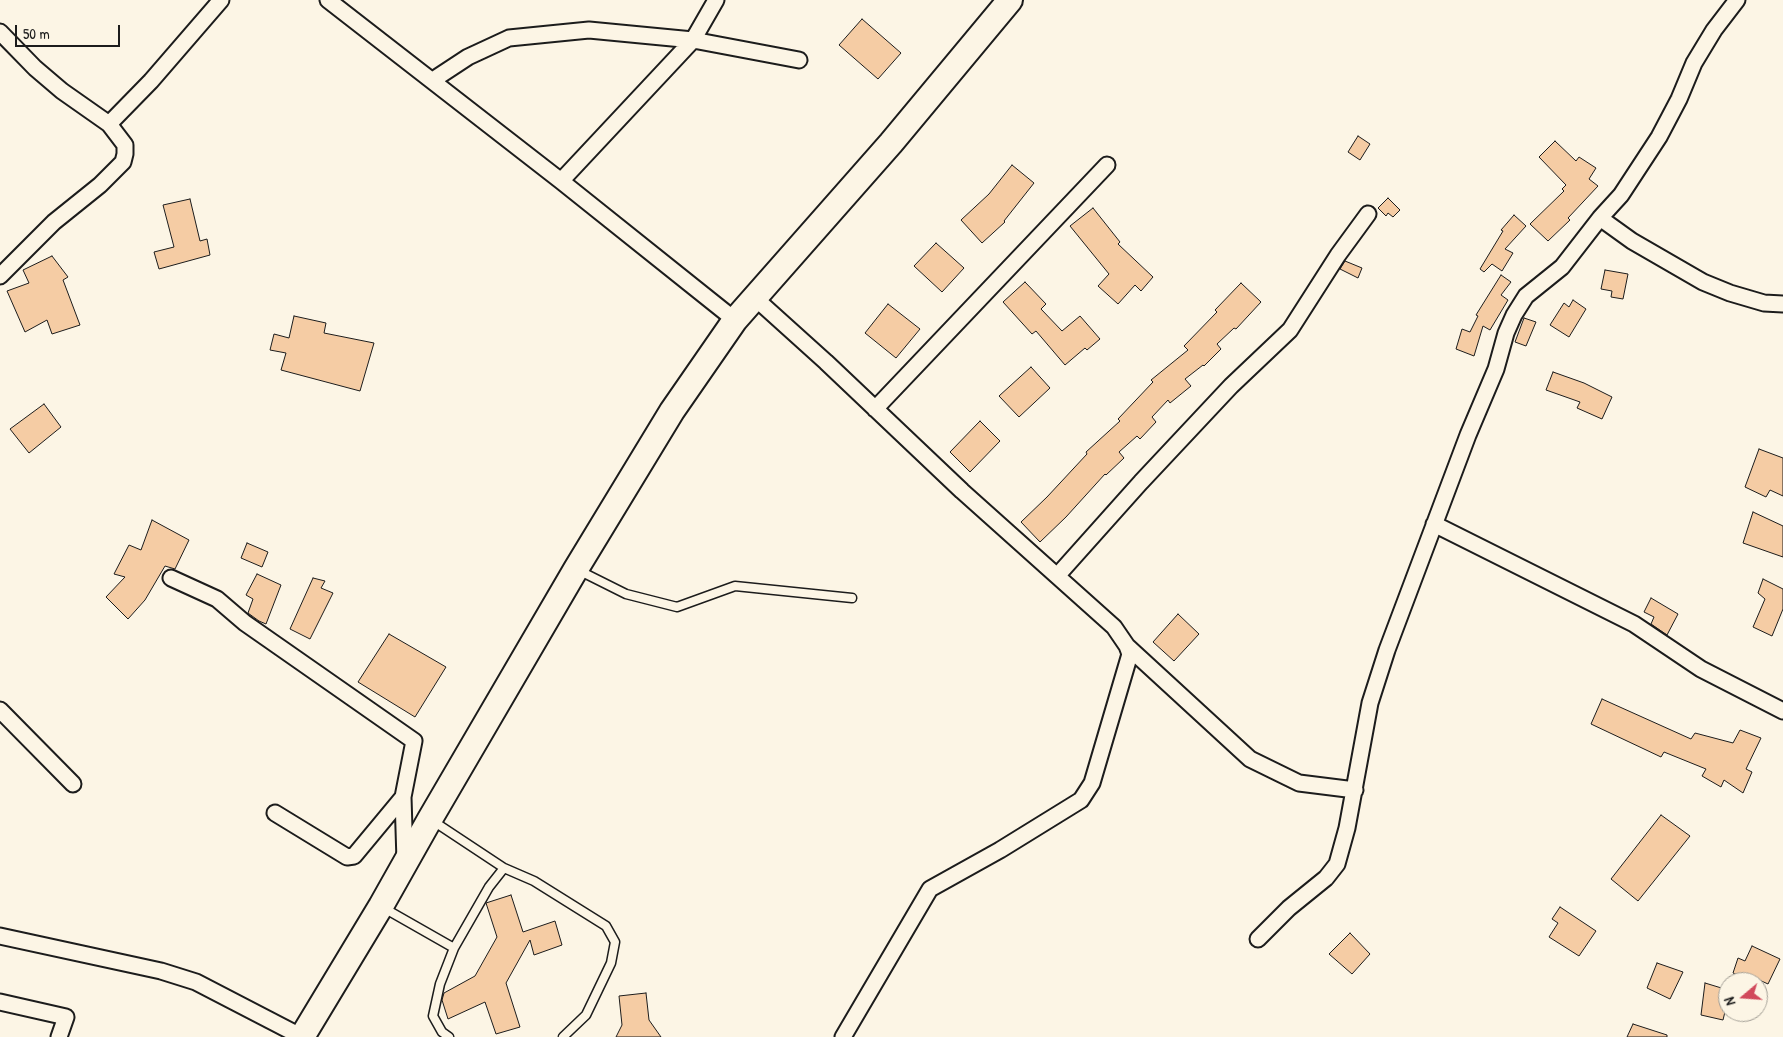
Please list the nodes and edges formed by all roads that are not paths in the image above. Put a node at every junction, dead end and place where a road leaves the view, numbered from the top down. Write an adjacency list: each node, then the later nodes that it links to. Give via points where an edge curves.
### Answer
1 (221, 0): 10 (street)
2 (328, 0): 9 (street)
3 (716, 0): 7 (street)
4 (1010, 0): 16 (main road)
5 (1737, 0): 14 (street, via 1694,63 1654,144 1621,195)
6 (0, 32): 10 (street, via 62,91)
7 (693, 40): 8 (street); 9 (street, via 589,30 509,38); 12 (street)
8 (798, 60)
9 (433, 80): 12 (street)
10 (109, 124): 15 (street, via 125,146 123,162 54,222)
11 (1107, 165): 19 (street)
12 (562, 181): 18 (street)
13 (1368, 214): 22 (street, via 1290,330 1231,386)
14 (1600, 218): 17 (street, via 1632,241 1703,282 1764,303); 20 (street, via 1562,267 1526,296 1514,315)
15 (0, 276)
16 (755, 298): 18 (main road); 19 (street)
17 (1783, 304)
18 (735, 320): 21 (main road, via 672,411)
19 (875, 409): 22 (street)
20 (1434, 524): 27 (street, via 1634,624 1701,669); 29 (street, via 1370,703)
21 (576, 569): 24 (lane, via 626,594 677,607 735,586); 32 (main road)
22 (1057, 576): 25 (street, via 1114,627)
23 (171, 578): 30 (street, via 216,599 414,741)
24 (852, 598)
25 (1127, 646): 29 (street, via 1250,759 1299,783); 44 (street, via 1130,654 1120,690 1092,783 1081,800 930,889)
26 (0, 710): 28 (street)
27 (1783, 711)
28 (73, 784)
29 (1355, 790): 37 (street, via 1337,864 1326,878)
30 (403, 796): 31 (street, via 354,856 347,857); 33 (street)
31 (275, 813)
32 (430, 819): 33 (main road); 34 (lane)
33 (405, 864): 35 (main road)
34 (504, 868): 38 (lane, via 489,887); 43 (lane, via 534,881 606,926 615,942 611,963 586,1016)
35 (382, 906): 38 (lane); 41 (main road)
36 (0, 936): 41 (street, via 161,971 196,982)
37 (1258, 939)
38 (454, 948): 42 (lane, via 440,984 433,1016 442,1032)
39 (0, 1002): 40 (street, via 66,1017)
40 (59, 1037)
41 (302, 1037)
42 (450, 1037)
43 (563, 1037)
44 (843, 1037)

